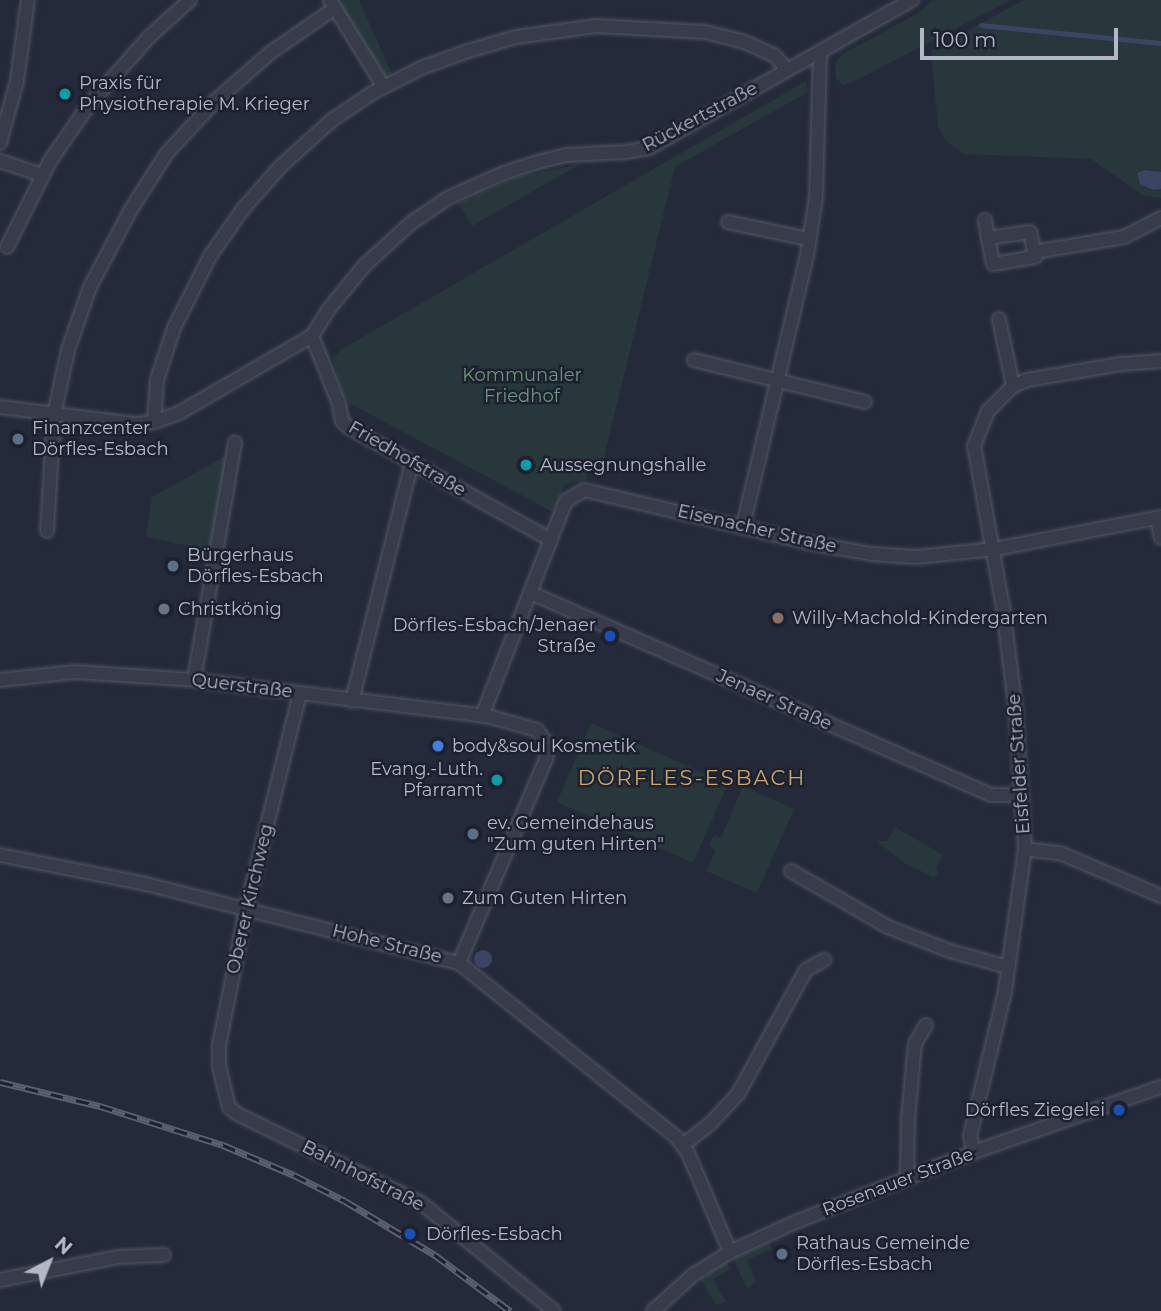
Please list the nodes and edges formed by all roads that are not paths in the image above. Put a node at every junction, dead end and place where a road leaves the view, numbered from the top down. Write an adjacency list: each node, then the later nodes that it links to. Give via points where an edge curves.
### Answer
1 (190, 0): 10 (street, via 149,37 88,106)
2 (912, 0): 5 (street, Rückertstraße)
3 (25, 4): 8 (street, via 17,81)
4 (332, 4): 7 (street); 26 (street, via 215,101 167,153 90,287 68,350)
5 (820, 52): 6 (street, Rückertstraße); 15 (street, via 816,197)
6 (787, 70): 7 (street, via 774,55 730,38 596,26 516,37 421,68); 19 (street, Rückertstraße, via 649,148 538,162 448,198 411,223 365,265 328,310)
7 (384, 88): 27 (street, via 302,145 243,209 210,256 174,328 157,380)
8 (0, 143)
9 (0, 161): 10 (street)
10 (42, 175): 16 (street)
11 (1161, 218): 17 (street, via 1124,237)
12 (985, 220): 14 (street)
13 (729, 222): 15 (street)
14 (988, 238): 17 (street, via 1030,232); 17 (street, via 993,264 1035,257)
15 (809, 239): 22 (street)
16 (7, 247)
17 (1034, 252)
18 (999, 319): 23 (street)
19 (313, 337): 27 (street, via 179,413); 29 (street, Friedhofstraße, via 342,421)
20 (694, 360): 22 (street)
21 (1161, 361): 23 (street, Eisfelder Straße, via 1121,364)
22 (779, 381): 24 (street); 31 (street)
23 (1013, 386): 35 (street, Eisfelder Straße, via 988,411 974,446)
24 (864, 402)
25 (0, 407): 26 (street)
26 (54, 415): 27 (street); 32 (street)
27 (154, 422)
28 (235, 443): 38 (street)
29 (412, 463): 34 (street, Friedhofstraße); 40 (street)
30 (1159, 517): 33 (street); 35 (street, Eisenacher Straße)
31 (743, 526): 34 (street, Eisenacher Straße, via 584,490 566,501); 35 (street, Eisenacher Straße, via 872,554 940,556)
32 (47, 531)
33 (1161, 538)
34 (551, 540): 36 (street, Eisenacher Straße)
35 (995, 549): 42 (street, Eisfelder Straße, via 1016,712)
36 (531, 593): 41 (street, Eisenacher Straße); 42 (street, Jenaer Straße, via 981,791)
37 (0, 680): 38 (street, Querstraße, via 75,672)
38 (194, 680): 39 (street, Querstraße)
39 (300, 693): 40 (street, Querstraße); 47 (street, Oberer Kirchweg)
40 (352, 701): 41 (street, Querstraße)
41 (482, 716): 49 (street, Querstraße, via 537,730 548,744 531,797)
42 (1021, 795): 43 (street, Eisfelder Straße)
43 (1025, 849): 46 (street, via 1060,853); 50 (street, Eisfelder Straße)
44 (0, 855): 47 (street, Hohe Straße)
45 (791, 872): 50 (street, via 888,927)
46 (1161, 895)
47 (246, 909): 49 (street, Hohe Straße); 53 (street, Oberer Kirchweg, via 219,1045)
48 (824, 960): 54 (street, via 806,970 738,1094)
49 (458, 963): 54 (street, Hohe Straße)
50 (1009, 967): 55 (street, Eisfelder Straße, via 970,1136)
51 (926, 1026): 56 (street, via 915,1044)
52 (1161, 1087): 55 (street, Rosenauer Straße)
53 (229, 1107): 60 (street, Bahnhofstraße, via 421,1202)
54 (683, 1144): 57 (street, Hohe Straße)
55 (974, 1152): 56 (street, Rosenauer Straße)
56 (907, 1177): 57 (street, Rosenauer Straße)
57 (730, 1252): 61 (street, Rosenauer Straße, via 693,1275)
58 (164, 1255): 59 (street, via 118,1257)
59 (0, 1280)
60 (554, 1311)
61 (653, 1311)

